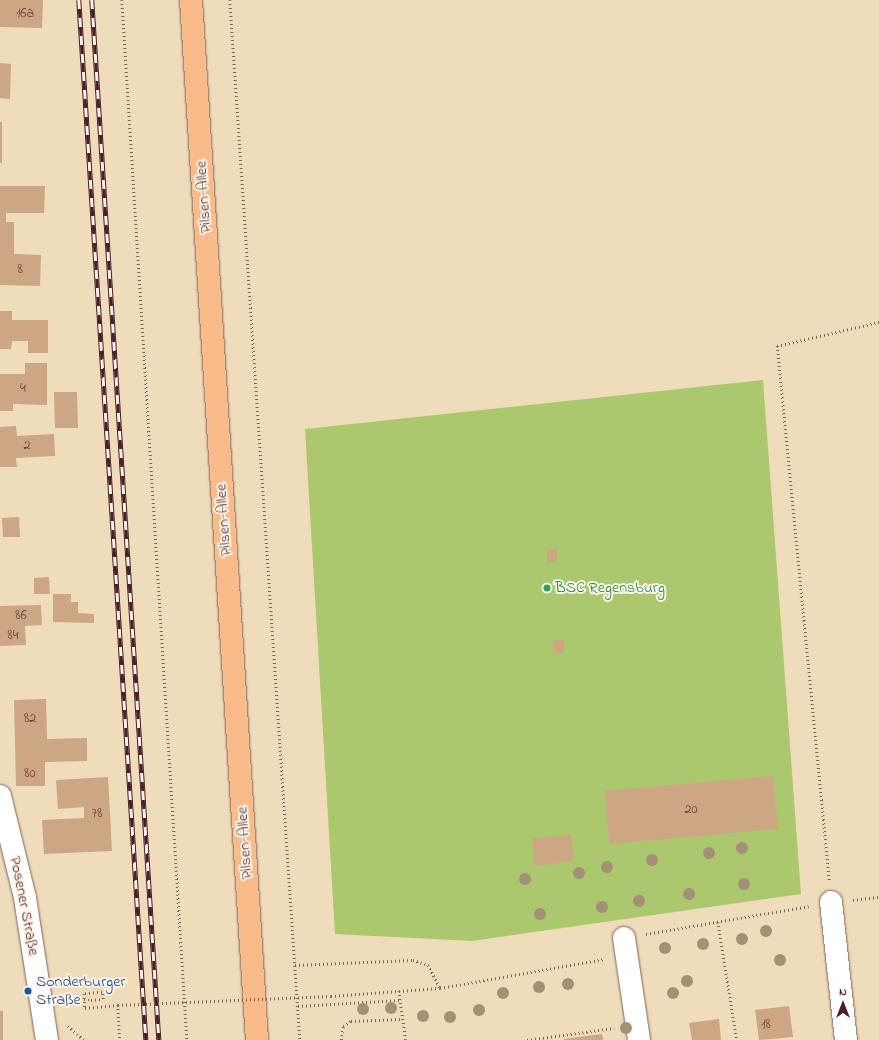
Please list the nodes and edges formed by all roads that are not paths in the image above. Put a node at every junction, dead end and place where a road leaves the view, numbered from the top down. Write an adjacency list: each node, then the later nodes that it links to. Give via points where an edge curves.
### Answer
1 (191, 0): 6 (main road, Pilsen-Allee)
2 (0, 796): 5 (street, Posener Straße, via 25,898)
3 (831, 902): 8 (street)
4 (625, 947): 7 (street)
5 (48, 1040)
6 (257, 1040)
7 (640, 1040)
8 (846, 1040)

